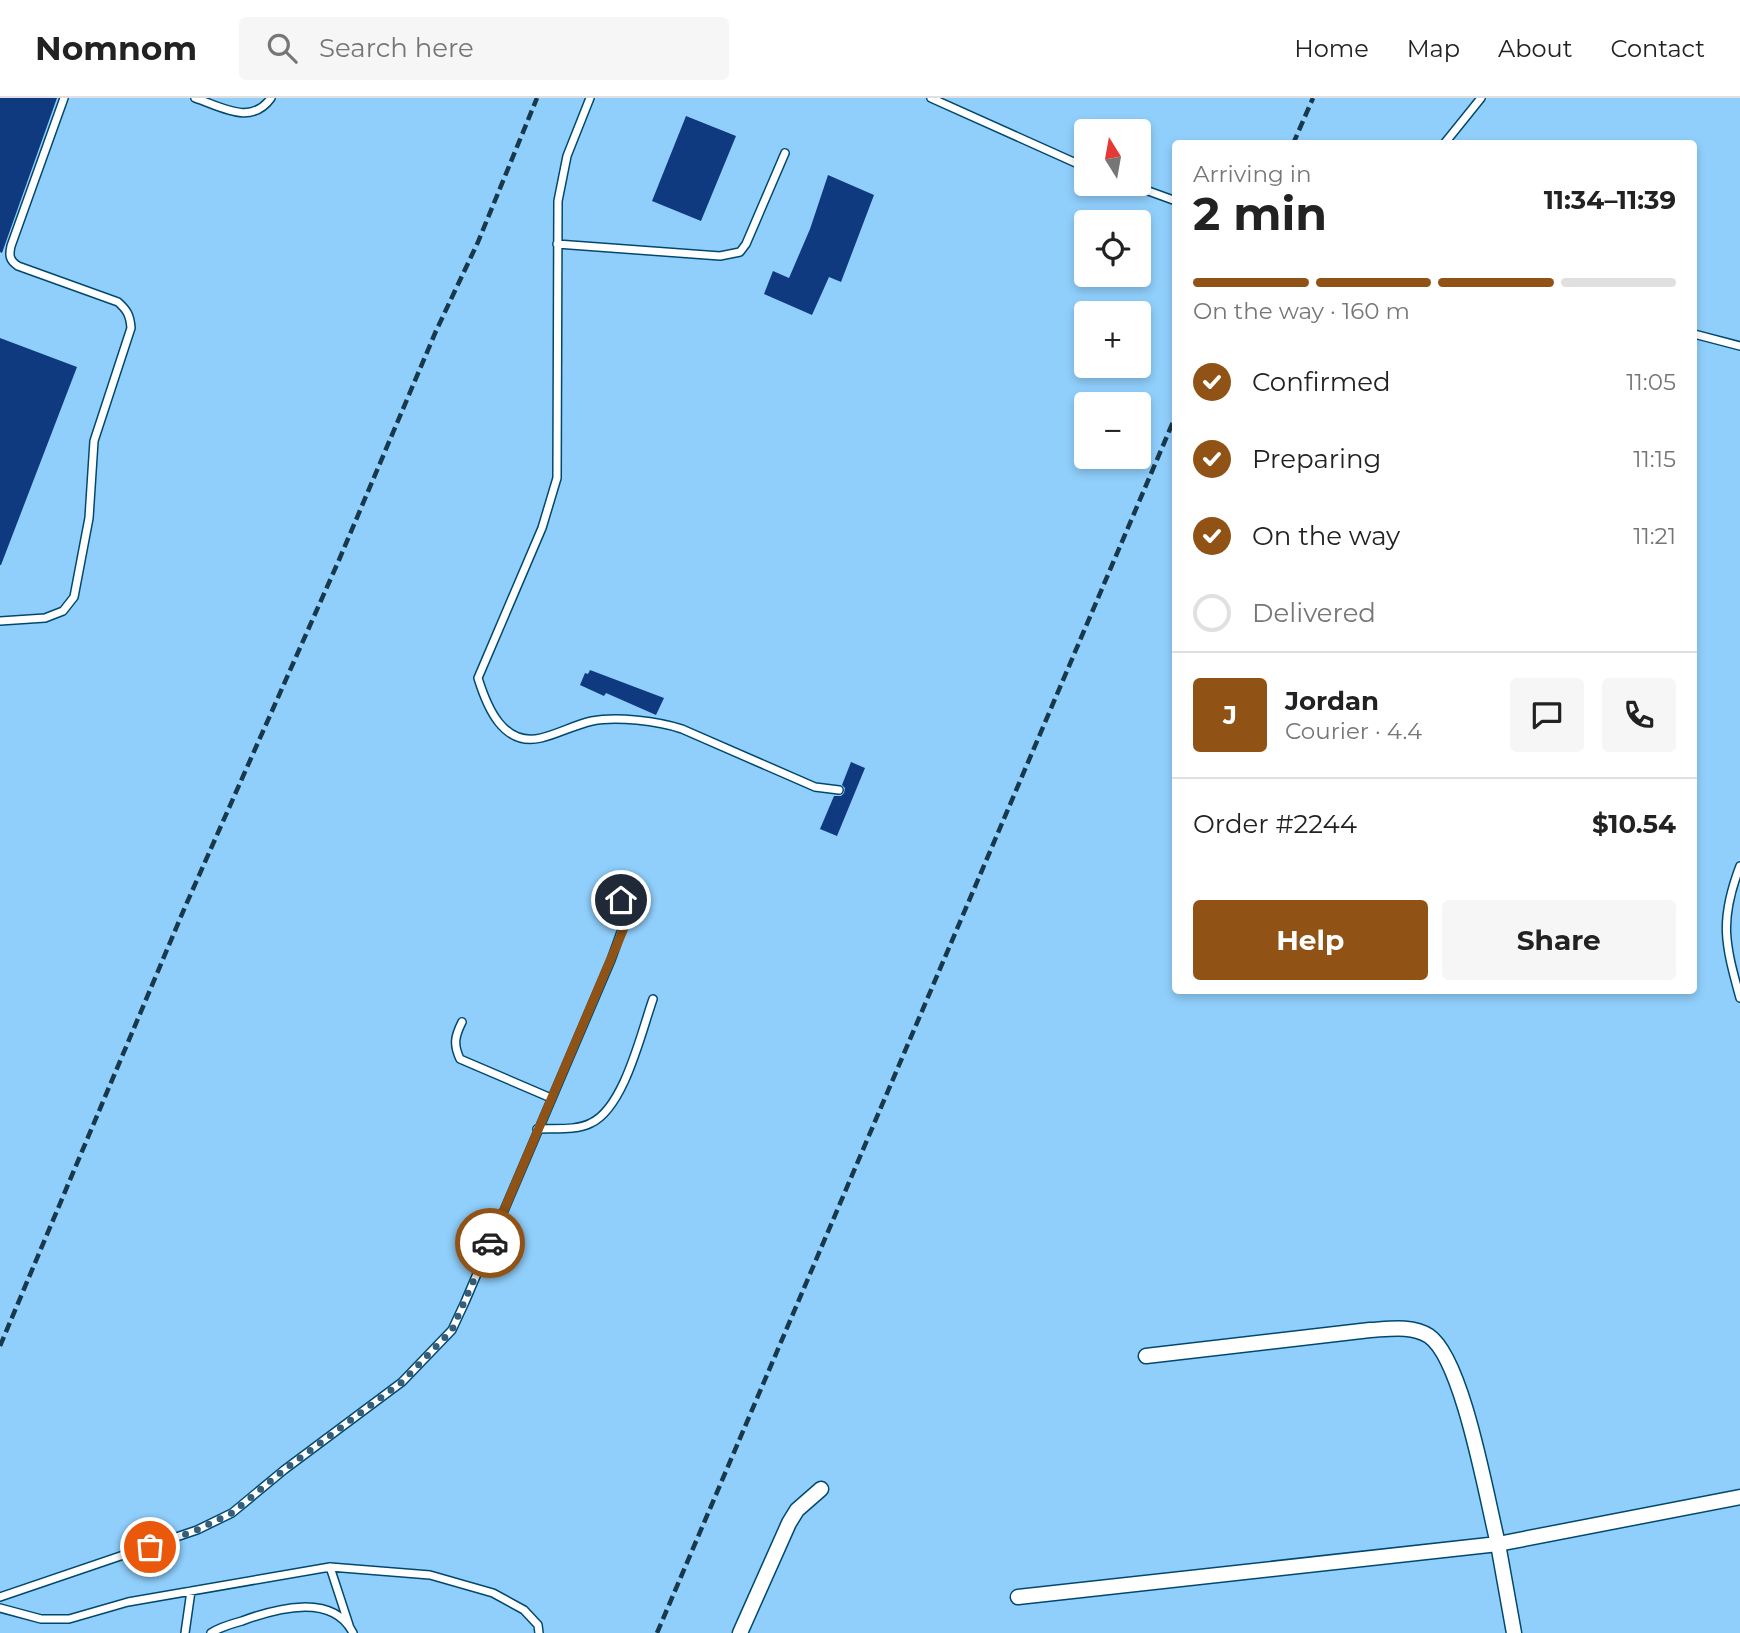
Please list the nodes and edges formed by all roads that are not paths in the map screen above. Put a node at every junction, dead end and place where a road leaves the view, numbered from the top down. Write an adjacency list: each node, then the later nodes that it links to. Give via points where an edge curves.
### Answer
1 (64, 98): 15 (lane, via 9,256 18,265 118,302 130,316 131,328 94,442 89,517 74,597 63,611 45,618)
2 (195, 98): 3 (lane, via 245,114 264,108)
3 (271, 98)
4 (590, 98): 12 (lane, via 562,173)
5 (931, 98): 9 (lane)
6 (1481, 98): 7 (lane)
7 (1447, 140)
8 (785, 153): 12 (lane, via 740,252 720,256)
9 (1074, 162)
10 (1152, 192): 11 (lane)
11 (1172, 200)
12 (557, 244): 16 (lane, via 557,478 542,528 478,678 491,712 502,729 526,739 608,719 672,726 815,787)
13 (1697, 335): 14 (lane)
14 (1740, 346)
15 (0, 621)
16 (839, 790)
17 (1740, 866): 19 (lane, via 1725,925)
18 (621, 900): 22 (lane, via 624,928)
19 (1740, 998)
20 (653, 999): 23 (lane, via 610,1109 584,1126)
21 (462, 1022): 22 (lane, via 455,1037 460,1059)
22 (551, 1098): 23 (lane)
23 (537, 1129): 30 (lane, via 452,1330 402,1382 232,1513 197,1530)
24 (1146, 1356): 27 (street, via 1370,1330 1397,1328 1428,1335 1442,1348 1459,1383)
25 (821, 1489): 37 (street, via 789,1523)
26 (1740, 1497): 27 (street)
27 (1498, 1544): 31 (street); 38 (street)
28 (330, 1567): 29 (lane); 33 (lane); 36 (lane, via 430,1575 493,1593 524,1609)
29 (191, 1591): 32 (lane, via 69,1619 41,1619); 34 (lane)
30 (0, 1597)
31 (1018, 1597)
32 (0, 1608)
33 (351, 1629): 35 (lane, via 321,1608 294,1607)
34 (185, 1633)
35 (211, 1633)
36 (539, 1633)
37 (740, 1633)
38 (1514, 1633)

